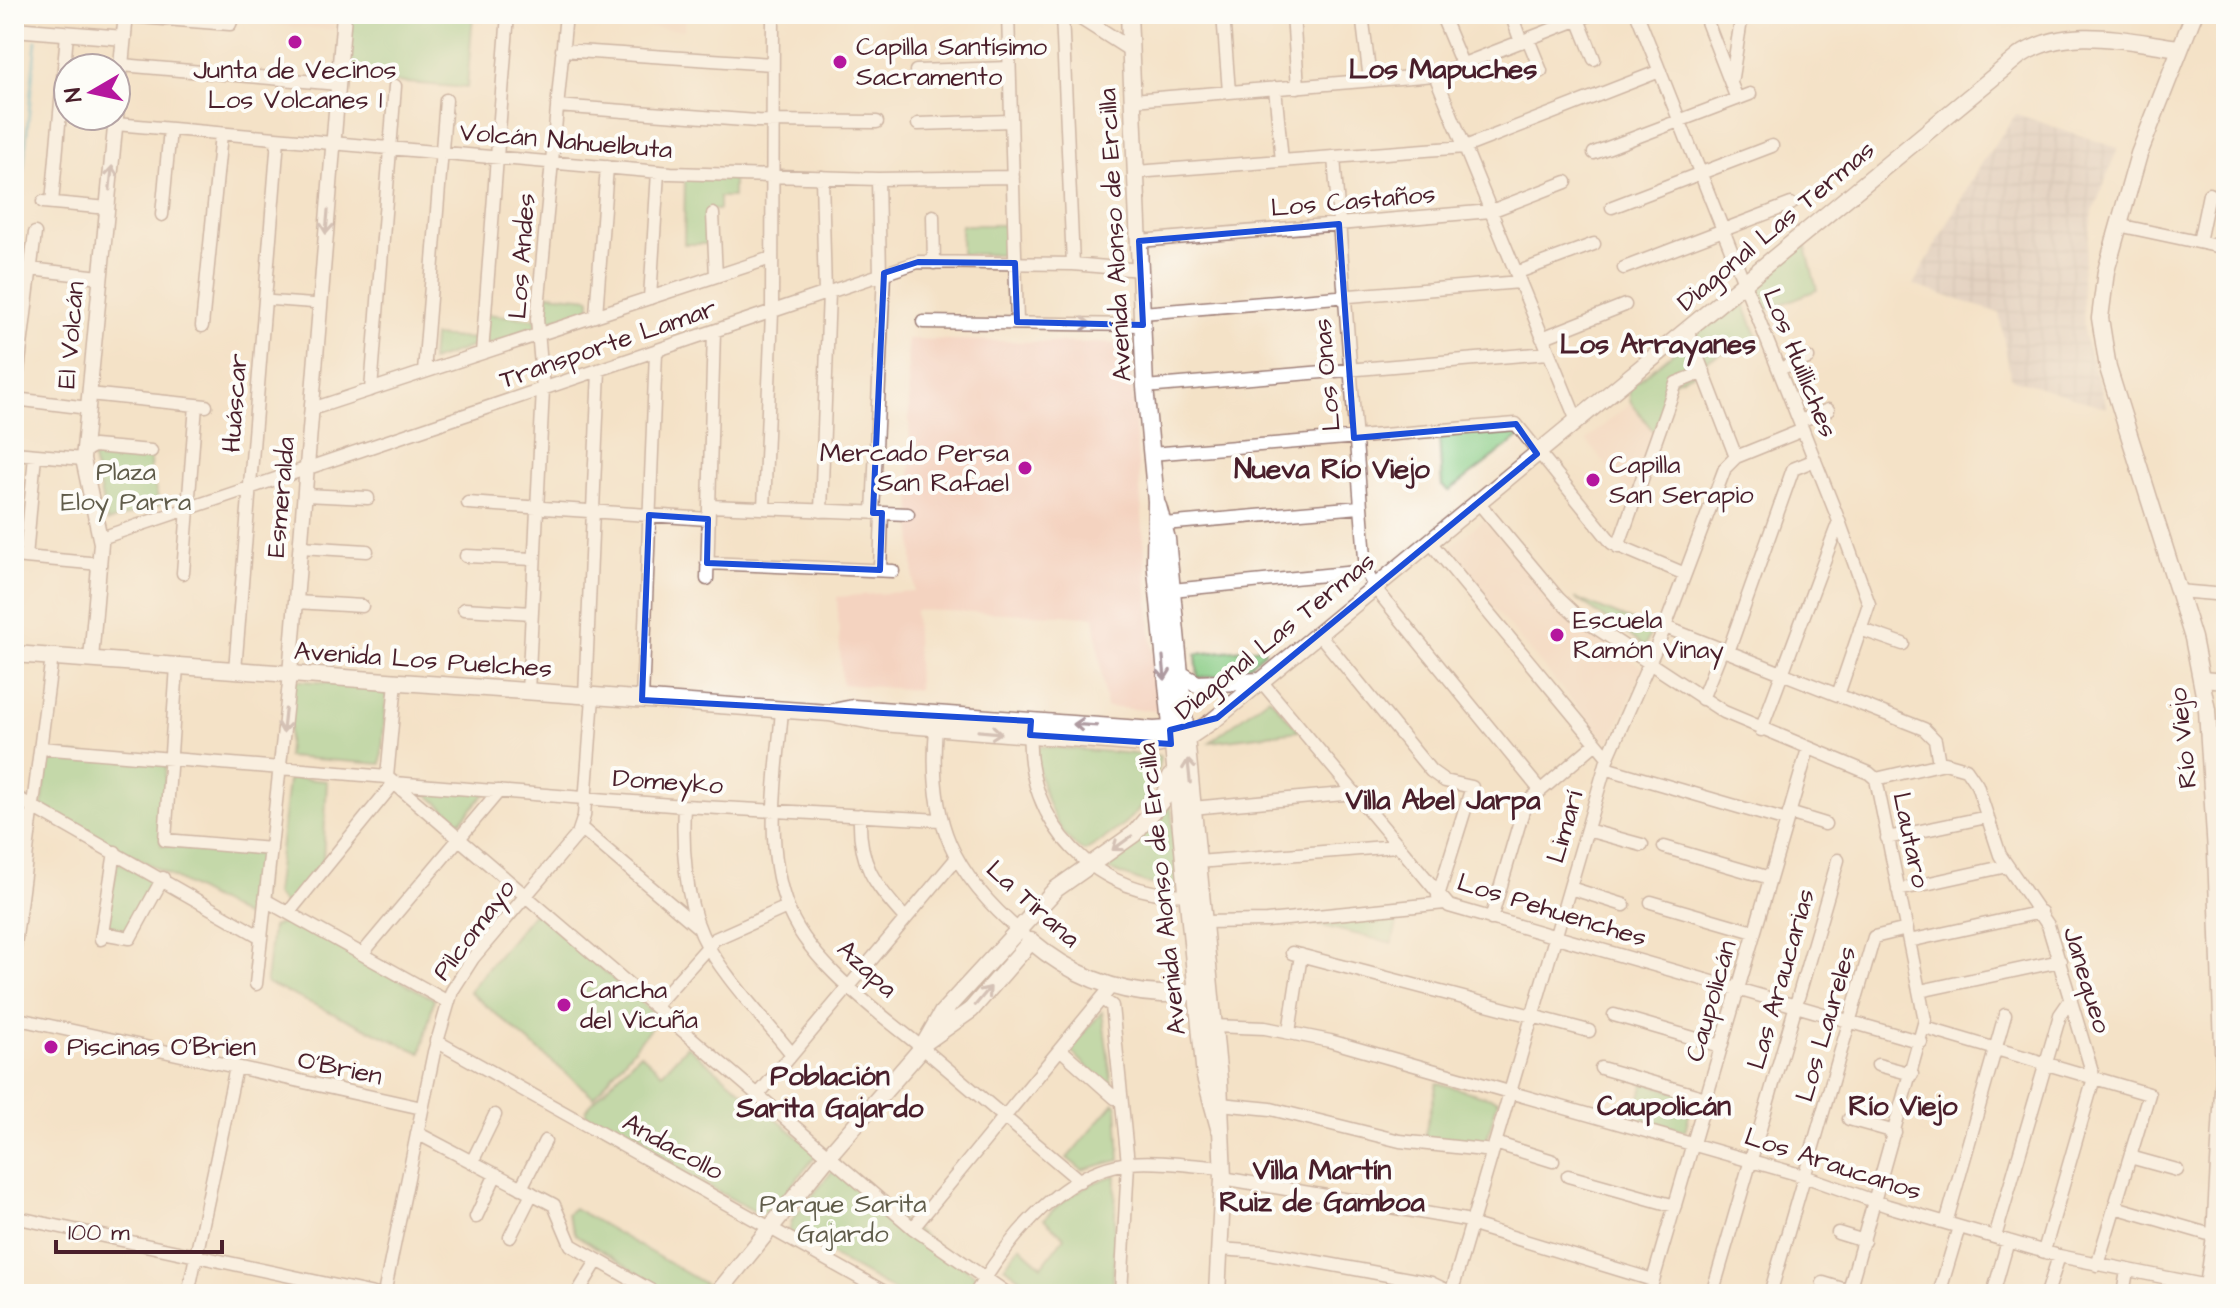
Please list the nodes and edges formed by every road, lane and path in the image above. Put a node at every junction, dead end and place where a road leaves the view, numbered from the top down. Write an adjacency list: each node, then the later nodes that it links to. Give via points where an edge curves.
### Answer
1 (344, 14): 42 (street, Esmeralda)
2 (508, 14): 69 (street)
3 (562, 14): 30 (street, Los Andes)
4 (773, 14): 33 (street)
5 (1008, 14): 21 (street); 36 (street)
6 (1062, 14): 101 (street)
7 (1075, 14): 29 (street)
8 (1129, 14): 29 (main road, Avenida Alonso de Ercilla)
9 (1223, 14): 47 (street)
10 (1293, 14): 45 (street)
11 (1362, 14): 41 (street)
12 (1441, 14): 34 (street)
13 (1511, 14): 27 (street)
14 (1592, 14): 22 (street)
15 (1637, 14): 39 (street, Los Huilliches)
16 (1704, 14): 43 (street)
17 (1742, 14): 43 (street)
18 (2194, 14): 28 (main road, Río Viejo)
19 (126, 15): 20 (street); 26 (street, El Volcán)
20 (182, 17): 23 (street)
21 (916, 17)
22 (1577, 17): 27 (street); 32 (street)
23 (233, 19)
24 (14, 29): 25 (street)
25 (67, 34): 26 (street); 85 (street, via 47,203)
26 (124, 38): 31 (street, El Volcán)
27 (1525, 40): 34 (street); 38 (street)
28 (2180, 48): 91 (main road, Río Viejo); 109 (main road, Diagonal Las Termas, via 2080,36 2030,49)
29 (1130, 49): 51 (main road, Avenida Alonso de Ercilla)
30 (562, 50): 33 (street); 52 (street, Los Andes)
31 (123, 52)
32 (1594, 59)
33 (772, 64): 53 (street)
34 (1462, 64): 40 (street)
35 (132, 66): 42 (street)
36 (1009, 68): 37 (street); 54 (street)
37 (916, 71)
38 (1541, 71)
39 (1660, 71): 55 (street, Los Huilliches); 65 (street)
40 (1435, 75): 41 (street); 65 (street)
41 (1370, 80): 45 (street)
42 (338, 84): 63 (street, Esmeralda)
43 (1732, 84): 49 (street)
44 (395, 86): 66 (street)
45 (1298, 87): 46 (street)
46 (1275, 88): 47 (street); 71 (street)
47 (1229, 92): 51 (street)
48 (1750, 94): 49 (street)
49 (1737, 99): 55 (street)
50 (446, 100): 67 (street)
51 (1133, 100): 75 (main road, Avenida Alonso de Ercilla)
52 (557, 106): 53 (street); 72 (street, Los Andes)
53 (771, 121): 56 (street); 77 (street)
54 (1011, 121): 57 (street); 79 (street)
55 (1679, 121): 68 (street); 76 (street, Los Huilliches)
56 (877, 122)
57 (918, 124)
58 (132, 125): 59 (street, Volcán Nahuelbuta)
59 (170, 129): 61 (street, Volcán Nahuelbuta); 88 (street)
60 (115, 132): 85 (street, El Volcán, one-way to 60)
61 (221, 134): 62 (street, Volcán Nahuelbuta); 121 (street)
62 (278, 139): 63 (street, Volcán Nahuelbuta); 113 (street, Huáscar)
63 (333, 144): 66 (street, Volcán Nahuelbuta); 114 (street, Esmeralda, one-way to 114)
64 (1772, 146): 76 (street)
65 (1465, 147): 70 (street); 86 (street)
66 (389, 148): 67 (street, Volcán Nahuelbuta); 137 (street)
67 (442, 153): 69 (street, Volcán Nahuelbuta); 133 (street)
68 (1594, 153)
69 (495, 157): 72 (street, Volcán Nahuelbuta); 127 (street)
70 (1334, 157): 71 (street); 90 (street, Los Onas)
71 (1282, 161): 75 (street)
72 (551, 162): 73 (street, Volcán Nahuelbuta); 124 (street, Los Andes)
73 (607, 167): 74 (street, Volcán Nahuelbuta); 117 (street)
74 (658, 172): 77 (street, Volcán Nahuelbuta); 112 (street)
75 (1136, 172): 94 (main road, Avenida Alonso de Ercilla)
76 (1700, 174): 84 (street); 92 (street, Los Huilliches)
77 (769, 175): 78 (street, Volcán Nahuelbuta); 98 (street)
78 (822, 177): 80 (street, Volcán Nahuelbuta); 110 (street)
79 (1013, 177): 80 (street, Volcán Nahuelbuta); 100 (street)
80 (878, 179): 105 (street)
81 (1566, 182): 86 (street, Los Castaños)
82 (2209, 194): 95 (street)
83 (1791, 204): 92 (street)
84 (1612, 207)
85 (108, 208): 107 (street, El Volcán)
86 (1491, 211): 90 (street, Los Castaños); 108 (street)
87 (713, 214): 106 (street)
88 (162, 215)
89 (933, 216): 99 (street)
90 (1339, 224): 94 (street, Los Castaños); 111 (street, Los Onas)
91 (2118, 225): 95 (street); 188 (main road, Río Viejo, via 2103,286 2102,343)
92 (1723, 230): 102 (street); 109 (street, Los Huilliches)
93 (35, 233): 103 (street)
94 (1139, 241): 104 (main road, Avenida Alonso de Ercilla)
95 (2199, 242): 97 (street)
96 (1594, 244): 108 (street)
97 (2226, 248)
98 (771, 258): 106 (street); 116 (street)
99 (934, 263): 100 (street, Transporte Lamar); 105 (street, Transporte Lamar, via 918,262)
100 (1015, 263): 101 (street, Transporte Lamar); 120 (street)
101 (1073, 264): 104 (street, Transporte Lamar)
102 (1624, 268)
103 (30, 269): 107 (street); 138 (street)
104 (1140, 270): 118 (main road, Avenida Alonso de Ercilla)
105 (882, 274): 110 (street, Transporte Lamar); 167 (street)
106 (716, 276): 112 (street)
107 (100, 277): 139 (street, El Volcán)
108 (1518, 278): 111 (street); 125 (street)
109 (1744, 284): 122 (main road, Diagonal Las Termas); 130 (street, Los Huilliches)
110 (827, 293): 116 (street, Transporte Lamar); 165 (street)
111 (1343, 297): 118 (street); 132 (street, Los Onas)
112 (650, 298): 117 (street)
113 (265, 300): 114 (street); 154 (street, Huáscar)
114 (320, 304): 140 (street, Esmeralda)
115 (1625, 305): 125 (street)
116 (772, 312): 123 (street, Transporte Lamar); 162 (street)
117 (596, 315): 124 (street)
118 (1142, 319): 120 (street, one-way to 118); 135 (main road, Avenida Alonso de Ercilla)
119 (923, 322): 120 (street)
120 (1017, 322)
121 (202, 326)
122 (1687, 330): 134 (street); 142 (main road, Diagonal Las Termas)
123 (714, 331): 126 (street, Transporte Lamar); 166 (street)
124 (539, 334): 127 (street); 136 (street, Los Andes)
125 (1542, 338): 128 (street)
126 (656, 352): 131 (street, Transporte Lamar); 169 (street)
127 (482, 353): 133 (street)
128 (1548, 353): 132 (street); 142 (street)
129 (1808, 358): 130 (street)
130 (1779, 369): 143 (street, Los Huilliches)
131 (599, 370): 136 (street, Transporte Lamar); 164 (street)
132 (1349, 370): 135 (street); 144 (street, Los Onas)
133 (424, 372): 137 (street)
134 (1704, 372): 151 (street); 175 (street, via 1676,383)
135 (1145, 387): 147 (main road, Avenida Alonso de Ercilla)
136 (543, 389): 153 (street, Transporte Lamar); 160 (street, Los Andes)
137 (371, 390): 140 (street)
138 (14, 401): 139 (street)
139 (89, 401): 150 (street, El Volcán); 163 (street, via 201,406)
140 (312, 409): 153 (street, Esmeralda)
141 (1828, 410): 143 (street)
142 (1577, 421): 148 (main road, Diagonal Las Termas)
143 (1801, 426): 151 (street); 152 (street, Los Huilliches)
144 (1354, 438): 147 (street); 148 (street, via 1516,424); 161 (street, Los Onas)
145 (151, 451): 150 (street, via 94,446)
146 (14, 453): 149 (street)
147 (1151, 454): 157 (main road, Avenida Alonso de Ercilla)
148 (1537, 454): 158 (main road, Diagonal Las Termas); 175 (street)
149 (35, 455): 150 (street); 178 (street)
150 (84, 455): 172 (street, El Volcán)
151 (1736, 457): 184 (street, Limarí, via 1725,468)
152 (1815, 460): 170 (street, Los Huilliches); 198 (street, via 1793,469)
153 (307, 470): 154 (street, Transporte Lamar); 155 (street, Esmeralda)
154 (250, 489): 163 (street, Transporte Lamar); 204 (street, Huáscar)
155 (305, 495): 156 (street); 174 (street, Esmeralda)
156 (368, 498)
157 (1156, 501): 171 (main road, Avenida Alonso de Ercilla); 222 (main road, Avenida Alonso de Ercilla, one-way to 222, via 1154,548)
158 (1478, 502): 173 (main road, Diagonal Las Termas); 202 (street, Lautaro, via 1568,609)
159 (468, 503): 160 (street)
160 (537, 507): 164 (street); 179 (street, Los Andes)
161 (1360, 507): 171 (street); 182 (street, Los Onas)
162 (764, 508): 165 (street); 166 (street)
163 (188, 510): 172 (street, Transporte Lamar); 183 (street)
164 (593, 511): 169 (street); 214 (street)
165 (821, 511): 167 (street)
166 (709, 512): 169 (street); 180 (street)
167 (878, 513): 168 (street); 180 (street, via 886,570)
168 (908, 514)
169 (649, 515): 216 (street)
170 (1839, 521): 195 (street, Los Huilliches, via 1869,604); 205 (street)
171 (1164, 524): 187 (main road, Avenida Alonso de Ercilla)
172 (101, 538): 181 (street, El Volcán)
173 (1430, 542): 186 (main road, Diagonal Las Termas); 223 (street)
174 (301, 547): 176 (street); 190 (street, Esmeralda)
175 (1618, 547): 184 (street)
176 (367, 551)
177 (466, 556): 179 (street)
178 (20, 557): 181 (street)
179 (534, 559): 193 (street, Los Andes)
180 (707, 563): 185 (street)
181 (100, 564): 201 (street, El Volcán)
182 (1366, 571): 186 (street, Los Onas); 187 (street)
183 (183, 573)
184 (1685, 574): 194 (street, Limarí)
185 (707, 579)
186 (1375, 588): 196 (main road, Diagonal Las Termas); 233 (street, Los Onas)
187 (1172, 590): 207 (main road, Avenida Alonso de Ercilla)
188 (2178, 591): 189 (street); 208 (main road, Río Viejo)
189 (2226, 595)
190 (296, 602): 191 (street); 206 (street, Esmeralda)
191 (362, 606)
192 (464, 609): 193 (street)
193 (532, 613): 212 (street, Los Andes)
194 (1665, 627): 198 (street); 202 (street, Limarí)
195 (1860, 629): 197 (street); 213 (street, Los Huilliches)
196 (1319, 634): 209 (main road, Diagonal Las Termas); 269 (street, via 1431,771 1445,781 1472,787)
197 (1903, 644)
198 (1725, 650): 205 (street); 215 (street)
199 (14, 654): 200 (main road, Avenida Los Puelches)
200 (52, 656): 201 (main road, Avenida Los Puelches); 224 (street)
201 (91, 659): 203 (main road, Avenida Los Puelches)
202 (1649, 665): 215 (street, Lautaro); 227 (street, Limarí)
203 (177, 666): 204 (main road, Avenida Los Puelches); 226 (street)
204 (235, 670): 206 (main road, Avenida Los Puelches)
205 (1782, 673): 213 (street); 221 (street)
206 (290, 674): 211 (main road, Avenida Los Puelches); 230 (street, Esmeralda, one-way to 230)
207 (1180, 674): 209 (main road, via 1197,684); 222 (main road, Avenida Alonso de Ercilla)
208 (2202, 679): 210 (street); 256 (main road, Río Viejo)
209 (1261, 681): 222 (main road, Diagonal Las Termas, via 1217,718); 235 (street, Los Pehuenches)
210 (2226, 681)
211 (396, 682): 212 (main road, Avenida Los Puelches); 232 (street)
212 (528, 692): 214 (main road, Avenida Los Puelches)
213 (1838, 695): 228 (street, via 1929,732)
214 (589, 697): 216 (main road, Avenida Los Puelches); 237 (street)
215 (1702, 699): 221 (street, Lautaro)
216 (642, 700): 217 (main road, Avenida Los Puelches)
217 (782, 710): 218 (main road, Avenida Los Puelches); 241 (street, Azapa)
218 (829, 713): 219 (main road, Avenida Los Puelches); 220 (main road, Avenida Los Puelches, via 853,708)
219 (936, 728): 220 (main road, Avenida Los Puelches, one-way to 220); 245 (street, La Tirana, via 933,773)
220 (1030, 728): 222 (main road, Avenida Los Puelches); 260 (street, via 1032,775 1041,804 1063,841)
221 (1761, 730): 225 (street, Lautaro)
222 (1178, 735): 229 (main road, Avenida Alonso de Ercilla); 240 (main road, Avenida Alonso de Ercilla, one-way to 222)
223 (1596, 743): 227 (street); 233 (street)
224 (41, 748): 226 (street, Domeyko); 239 (street)
225 (1808, 749): 231 (street, Lautaro); 243 (street, Caupolicán)
226 (171, 760): 230 (street, Domeyko); 254 (street, via 165,840)
227 (1607, 762): 243 (street); 248 (street, Limarí)
228 (1939, 763): 231 (street); 244 (street, Janequeo, via 1970,773)
229 (1173, 766): 260 (main road, one-way to 260, via 1163,799 1151,816); 266 (main road, Avenida Alonso de Ercilla)
230 (279, 768): 232 (street, Domeyko); 254 (street, Esmeralda)
231 (1876, 779): 249 (street, Lautaro)
232 (391, 780): 234 (street, Domeyko); 250 (street); 273 (street)
233 (1540, 790): 276 (street, via 1523,809)
234 (499, 791): 237 (street, Domeyko); 250 (street)
235 (1354, 793): 240 (street); 252 (street, Los Pehuenches)
236 (14, 796): 239 (street)
237 (585, 797): 238 (street, Domeyko); 247 (street)
238 (684, 806): 241 (street, Domeyko); 278 (street, via 687,870)
239 (34, 807): 255 (street); 286 (street)
240 (1192, 808): 259 (main road, Avenida Alonso de Ercilla)
241 (773, 810): 242 (street, Domeyko); 272 (street, Azapa, via 775,861)
242 (860, 815): 245 (street, Domeyko); 275 (street, via 863,860 878,889)
243 (1788, 817): 246 (street); 263 (street, Caupolicán)
244 (1987, 817): 249 (street); 261 (street, Janequeo)
245 (940, 820): 257 (street, La Tirana)
246 (1825, 824)
247 (581, 828): 267 (street, Pilcomayo); 278 (street)
248 (1587, 830): 251 (street); 264 (street, Limarí)
249 (1887, 838): 265 (street, Lautaro)
250 (459, 839): 267 (street); 287 (street)
251 (1642, 845)
252 (1397, 846): 259 (street); 269 (street, Los Pehuenches)
253 (1664, 847): 263 (street)
254 (271, 849): 268 (street, Esmeralda)
255 (115, 852): 262 (street); 262 (street, via 102,936 130,938)
256 (2221, 853): 320 (main road, Río Viejo)
257 (955, 860): 275 (street); 279 (street, La Tirana, via 985,900)
258 (1838, 860): 299 (street, Las Araucarias)
259 (1198, 862): 266 (main road, Avenida Alonso de Ercilla)
260 (1090, 865): 266 (street, via 1136,888); 279 (main road, via 1056,889)
261 (2007, 866): 265 (street); 274 (street, Janequeo)
262 (163, 878): 282 (street)
263 (1770, 878): 280 (street, Caupolicán)
264 (1570, 888): 271 (street); 283 (street, Limarí)
265 (1898, 890): 281 (street, Lautaro)
266 (1193, 894): 277 (main road, Avenida Alonso de Ercilla); 293 (main road, Avenida Alonso de Ercilla)
267 (525, 897): 297 (street, Pilcomayo, via 465,969); 298 (street)
268 (265, 900): 273 (street); 282 (street, Esmeralda)
269 (1442, 900): 276 (street, Los Pehuenches); 277 (street, via 1258,922)
270 (1651, 902): 280 (street)
271 (1624, 905)
272 (787, 907): 285 (street); 291 (street, Azapa, via 818,955)
273 (289, 912): 287 (street)
274 (2041, 912): 281 (street); 288 (street, Janequeo)
275 (905, 918): 291 (street)
276 (1491, 919): 283 (street, Los Pehuenches)
277 (1203, 922): 289 (main road, Avenida Alonso de Ercilla)
278 (699, 928): 285 (street)
279 (1017, 929): 284 (street, La Tirana); 311 (main road, via 942,1013)
280 (1754, 932): 292 (street, Caupolicán)
281 (1908, 935): 294 (street, Lautaro); 304 (street, Los Laureles, via 1874,937)
282 (261, 937): 290 (street, Esmeralda)
283 (1555, 937): 292 (street, Los Pehuenches); 302 (street, Limarí)
284 (1031, 941): 295 (main road, La Tirana); 311 (main road, one-way to 284, via 971,1010)
285 (708, 946): 298 (street); 315 (street)
286 (14, 953)
287 (362, 954): 297 (street)
288 (2060, 961): 294 (street); 296 (street, Janequeo)
289 (1208, 973): 293 (main road); 305 (main road, Avenida Alonso de Ercilla)
290 (256, 984)
291 (849, 986): 311 (street, Azapa); 315 (street)
292 (1738, 990): 299 (street, Los Pehuenches); 312 (street, Caupolicán)
293 (1196, 991): 295 (main road, La Tirana); 332 (main road, Avenida Alonso de Ercilla, via 1205,1077)
294 (1920, 991): 306 (street, Lautaro)
295 (1106, 993): 313 (street); 325 (street, via 1112,1006)
296 (2071, 999): 316 (street, via 2061,1011); 322 (street, Janequeo)
297 (448, 1002): 309 (street, Pilcomayo)
298 (655, 1006): 324 (street)
299 (1796, 1006): 304 (street, Los Pehuenches); 341 (street, Las Araucarias)
300 (1614, 1015): 312 (street)
301 (2005, 1015): 314 (street)
302 (1531, 1016): 307 (street); 308 (street, via 1296,954); 323 (street, Limarí)
303 (14, 1018): 318 (street, O'Brien)
304 (1849, 1022): 310 (street, Los Pehuenches); 348 (street, Los Laureles)
305 (1213, 1026): 308 (street, Los Araucanos); 327 (main road, Avenida Alonso de Ercilla)
306 (1925, 1028): 310 (street, Lautaro); 314 (street)
307 (1589, 1031)
308 (1289, 1032): 323 (street, Los Araucanos)
309 (436, 1041): 328 (street, Pilcomayo); 358 (street, Andacollo)
310 (1921, 1042): 321 (street, Lautaro)
311 (924, 1045): 330 (street, Azapa); 338 (main road)
312 (1721, 1046): 326 (street, Caupolicán)
313 (1060, 1049): 325 (street); 330 (street)
314 (1996, 1049): 316 (street); 357 (street)
315 (792, 1054): 324 (street)
316 (2045, 1064): 322 (street); 364 (street)
317 (1878, 1065): 321 (street)
318 (236, 1067): 328 (street, O'Brien); 369 (street)
319 (1601, 1068): 326 (street)
320 (2225, 1073): 362 (main road, Río Viejo)
321 (1912, 1074): 333 (street, Lautaro)
322 (2094, 1078): 339 (street, via 2149,1094); 368 (street)
323 (1510, 1092): 336 (street, Los Araucanos); 337 (street, Limarí)
324 (758, 1095): 338 (street)
325 (1121, 1098): 343 (street)
326 (1706, 1098): 336 (street, Caupolicán)
327 (1220, 1104): 332 (main road, Avenida Alonso de Ercilla); 337 (street, via 1271,1109 1400,1141)
328 (422, 1108): 334 (street, Pilcomayo)
329 (495, 1115): 342 (street)
330 (1004, 1117): 349 (street, Azapa); 360 (street)
331 (1849, 1119): 333 (street)
332 (1219, 1128): 345 (main road, Avenida Alonso de Ercilla)
333 (1895, 1132): 351 (street, Lautaro)
334 (417, 1133): 342 (street); 381 (street, Pilcomayo)
335 (545, 1141): 350 (street)
336 (1693, 1144): 341 (street, Los Araucanos); 352 (street, Caupolicán)
337 (1494, 1147): 340 (street); 356 (street, Limarí)
338 (829, 1155): 358 (main road); 360 (street)
339 (2130, 1157): 344 (street); 353 (street)
340 (1553, 1161)
341 (1751, 1161): 348 (street, Los Araucanos); 392 (street, Las Araucarias)
342 (472, 1162): 346 (street)
343 (1128, 1163): 345 (street); 349 (street); 388 (street)
344 (2177, 1170)
345 (1222, 1173): 356 (street); 367 (main road, Avenida Alonso de Ercilla)
346 (496, 1174): 350 (street); 355 (street)
347 (1568, 1176): 352 (street)
348 (1804, 1176): 351 (street, Los Araucanos); 393 (street, Los Laureles)
349 (1080, 1181): 374 (street, via 1043,1208)
350 (527, 1191): 363 (street); 371 (street, via 554,1205 568,1242)
351 (1875, 1200): 357 (street, Los Araucanos); 365 (street, Lautaro)
352 (1675, 1206): 375 (street, Caupolicán)
353 (2115, 1207): 362 (street); 372 (street)
354 (14, 1217): 369 (street)
355 (476, 1217)
356 (1472, 1223): 375 (street); 390 (street, Limarí)
357 (1946, 1223): 359 (street, Los Araucanos)
358 (770, 1227): 384 (main road); 385 (street, Andacollo)
359 (1959, 1227): 364 (street, Los Araucanos); 394 (street)
360 (913, 1228): 374 (street)
361 (1838, 1233): 365 (street)
362 (2215, 1236): 377 (main road, Río Viejo)
363 (510, 1237)
364 (1995, 1237): 366 (street, Los Araucanos)
365 (1864, 1241): 378 (street, Lautaro)
366 (2008, 1241): 368 (street, Los Araucanos); 395 (street)
367 (1219, 1249): 389 (main road, Avenida Alonso de Ercilla); 390 (street, via 1301,1258 1431,1283)
368 (2044, 1251): 370 (street, Los Araucanos)
369 (196, 1256): 379 (street); 380 (street)
370 (2059, 1256): 372 (street, Los Araucanos); 396 (street)
371 (597, 1261): 382 (street); 383 (street)
372 (2097, 1265): 373 (street, Los Araucanos)
373 (2127, 1271): 377 (street, Los Araucanos); 397 (street)
374 (985, 1278): 386 (street); 387 (street)
375 (1653, 1280): 391 (street, Caupolicán)
376 (1823, 1283): 378 (street)
377 (2208, 1290)
378 (1849, 1292)
379 (188, 1294)
380 (374, 1294)
381 (384, 1294)
382 (577, 1294)
383 (657, 1294)
384 (717, 1294)
385 (888, 1294)
386 (975, 1294)
387 (1008, 1294)
388 (1121, 1294)
389 (1217, 1294)
390 (1452, 1294)
391 (1649, 1294)
392 (1712, 1294)
393 (1770, 1294)
394 (1939, 1294)
395 (1993, 1294)
396 (2047, 1294)
397 (2123, 1294)

